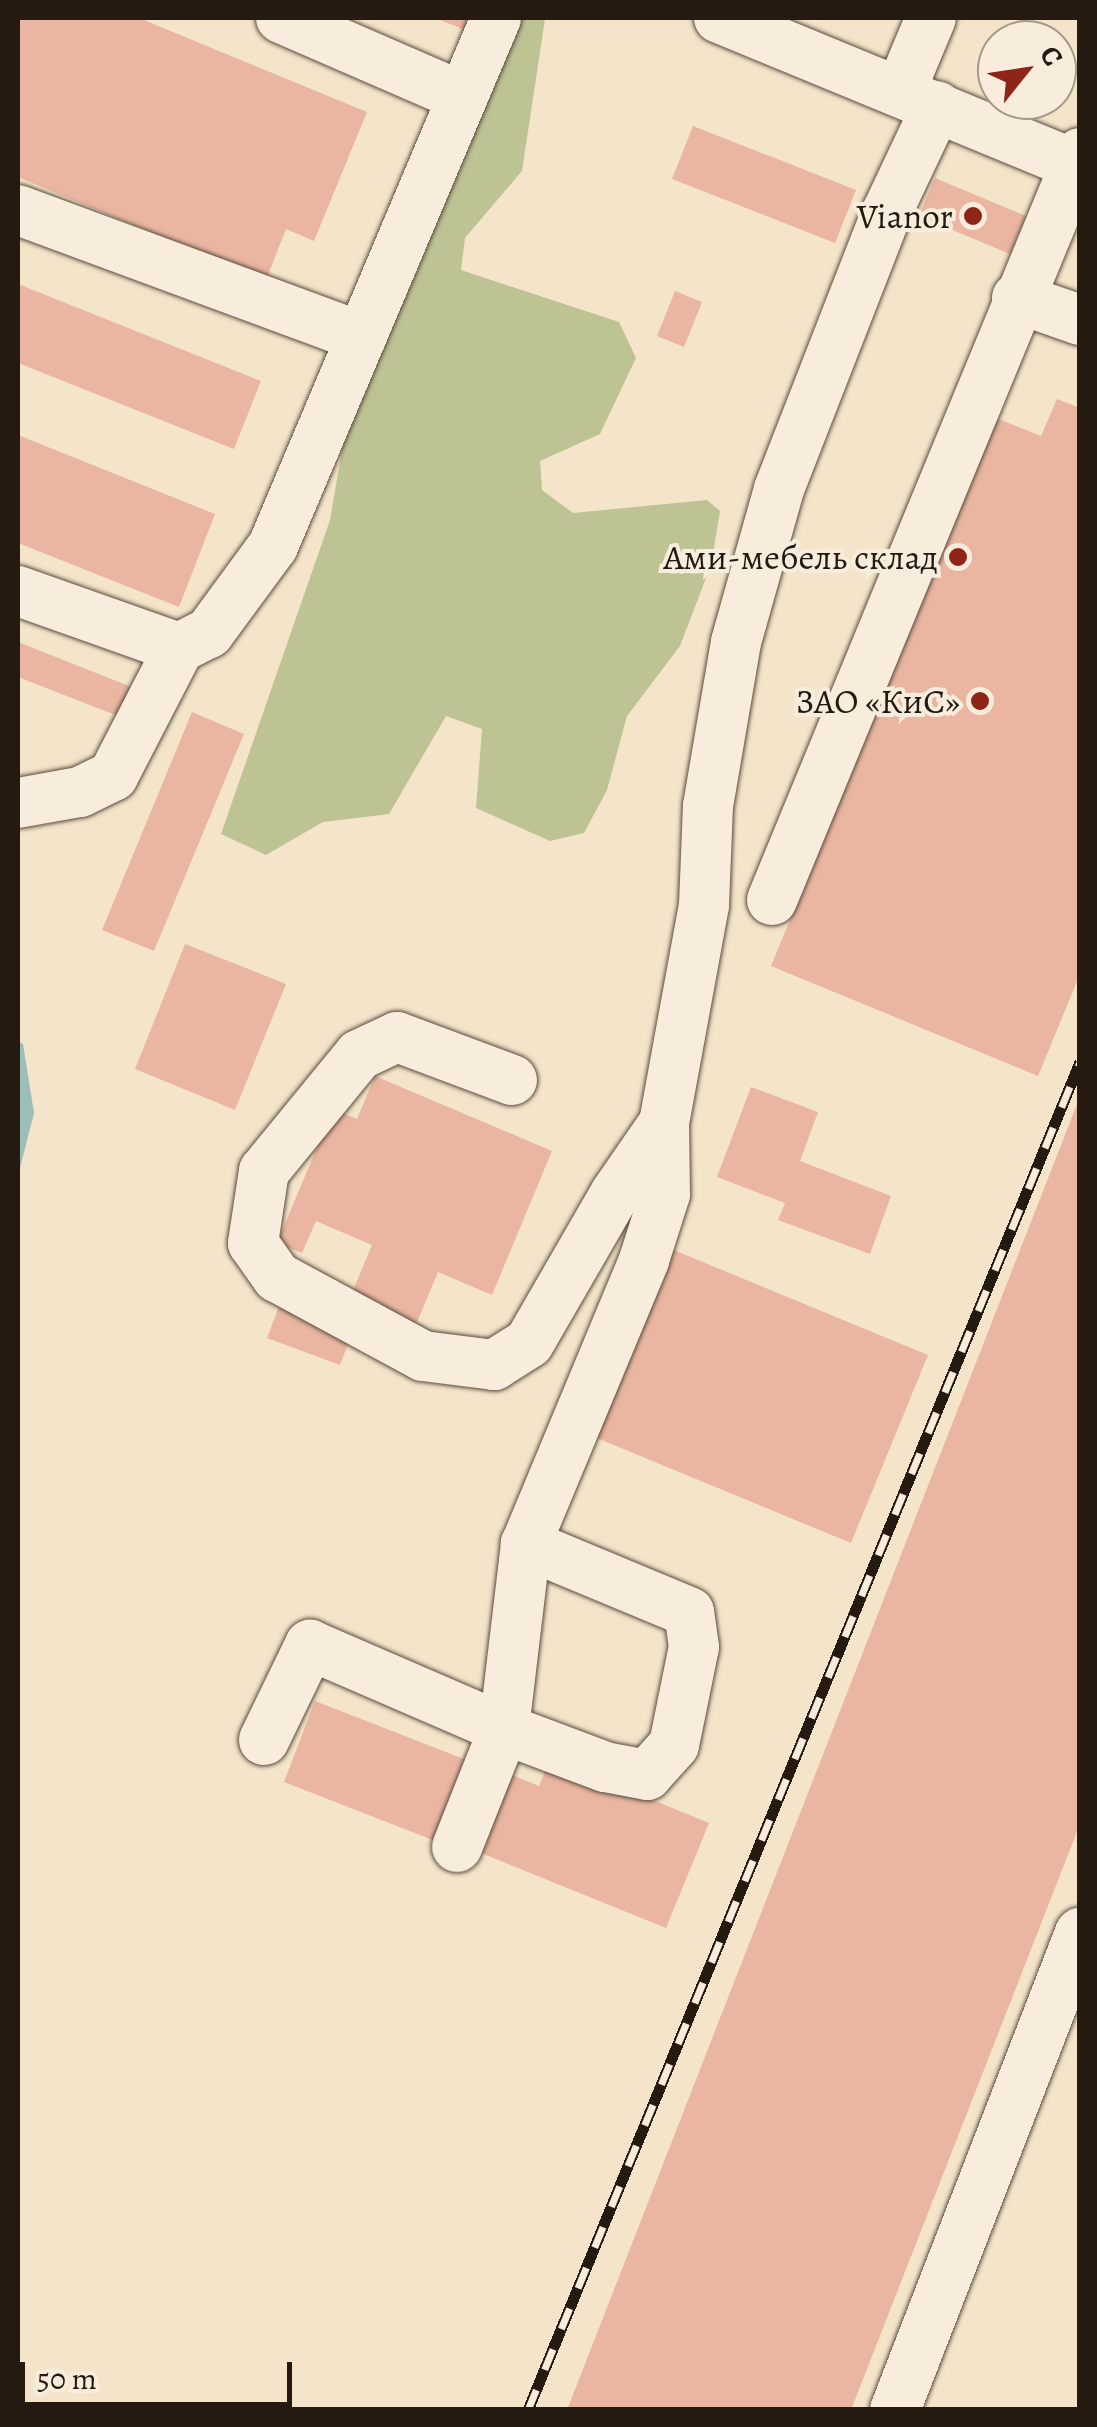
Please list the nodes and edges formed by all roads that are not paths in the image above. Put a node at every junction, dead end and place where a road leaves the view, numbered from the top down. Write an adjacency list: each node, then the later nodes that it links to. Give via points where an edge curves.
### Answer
1 (282, 18): 5 (street)
2 (496, 18): 5 (street)
3 (719, 18): 6 (street)
4 (932, 18): 6 (street)
5 (463, 97): 11 (street)
6 (918, 99): 7 (street); 17 (street, via 886,212 778,488 736,642 708,806 704,905)
7 (1078, 162): 9 (street)
8 (18, 210): 11 (street)
9 (1017, 298): 10 (street); 15 (street)
10 (1080, 320)
11 (361, 337): 13 (street, via 273,546 209,633)
12 (18, 591): 13 (street)
13 (179, 648): 14 (street, via 113,776 80,792)
14 (18, 802)
15 (772, 900)
16 (512, 1080): 17 (street, via 397,1037 359,1056 264,1171 254,1243 277,1276 423,1356 494,1366 529,1344)
17 (664, 1123): 18 (street, via 665,1194 644,1260)
18 (526, 1544): 19 (street); 19 (street, via 688,1612 694,1647 674,1744 647,1775 605,1768)
19 (504, 1730): 20 (street, via 310,1645); 21 (street)
20 (264, 1740)
21 (456, 1847)
22 (1080, 1933): 23 (street)
23 (895, 2410)

